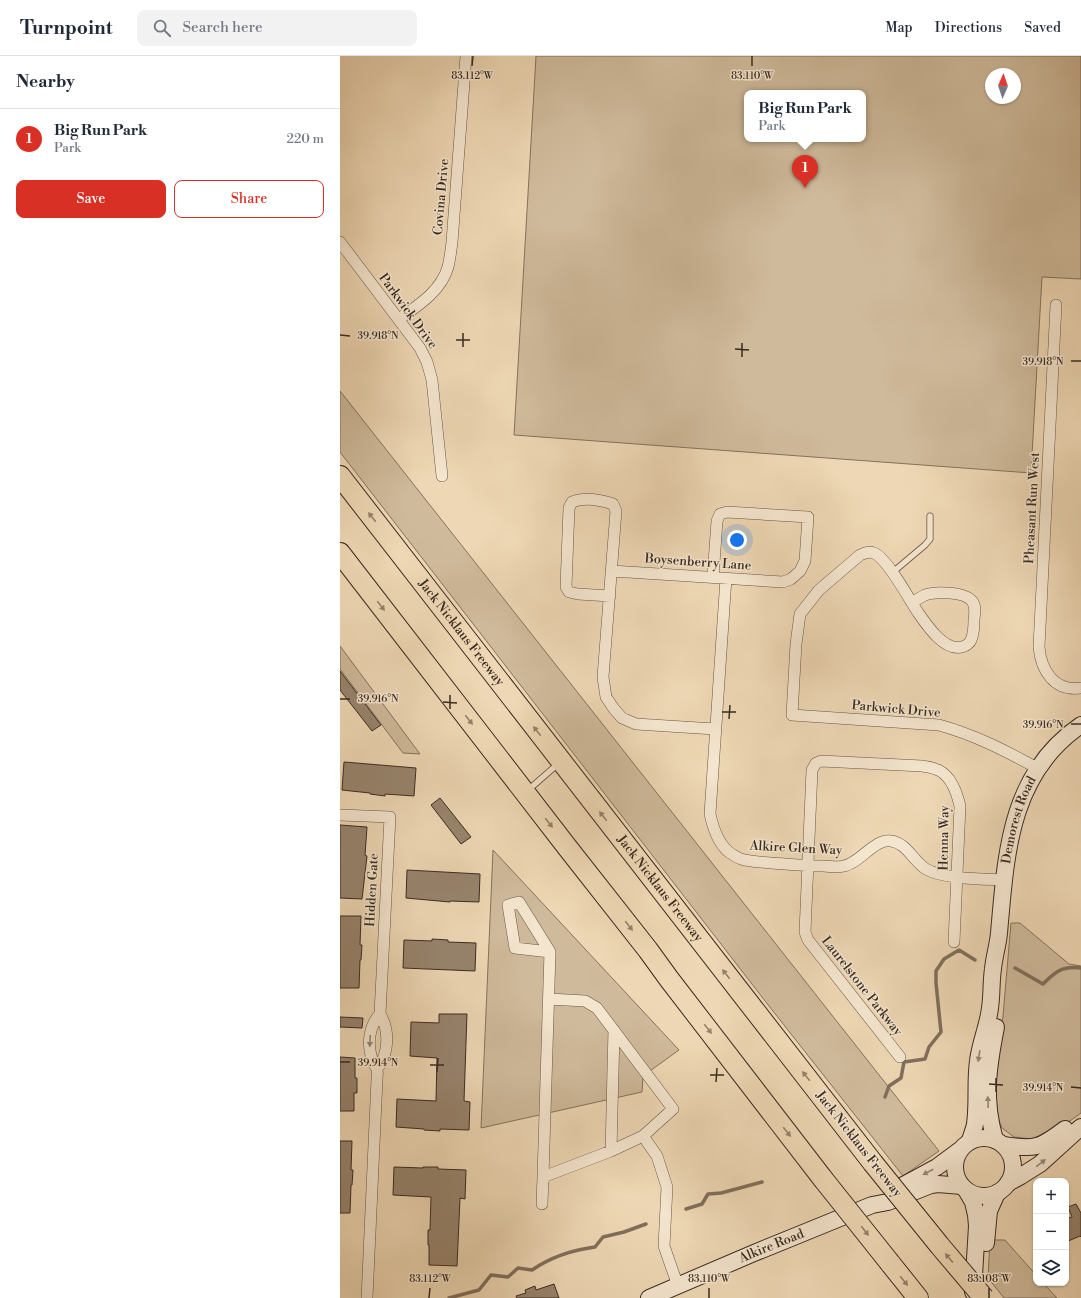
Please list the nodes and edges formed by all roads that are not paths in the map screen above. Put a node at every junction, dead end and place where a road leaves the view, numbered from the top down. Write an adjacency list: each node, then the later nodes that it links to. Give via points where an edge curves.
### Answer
1 (466, 56): 4 (street, Covina Drive, via 452,242 447,268 436,290)
2 (340, 242): 4 (street, Parkwick Drive)
3 (1056, 305): 15 (street, Pheasant Run West, via 1039,647 1042,663 1051,678 1065,687)
4 (399, 319): 6 (street, Parkwick Drive, via 420,348 429,368)
5 (340, 476): 18 (highway, Jack Nicklaus Freeway, one-way to 5)
6 (442, 476)
7 (930, 516): 10 (lane, via 930,539)
8 (340, 553): 21 (highway, one-way to 21)
9 (612, 571): 11 (street, Boysenberry Lane); 13 (street); 13 (street, via 616,511 613,504 579,499 572,502 569,508 566,586 569,592)
10 (892, 572): 14 (street); 20 (street, Parkwick Drive, via 875,553 865,552 819,590 800,614 792,715 939,725 986,741)
11 (713, 577): 12 (street, Boysenberry Lane); 12 (street, Boysenberry Lane, via 717,521 720,514 727,512 808,517 805,561 791,579 783,582)
12 (726, 578): 17 (street, Alkire Glen Way)
13 (610, 596): 17 (street, via 603,677 606,697 614,708 622,718 636,724)
14 (912, 603): 14 (street, via 926,595 942,593 968,597 975,610 971,640 966,646 957,649 949,646 931,631)
15 (1081, 688)
16 (1081, 725): 20 (street, Demorest Road, via 1059,743)
17 (715, 729): 23 (street, Alkire Glen Way, via 710,814 720,843 740,859)
18 (561, 762): 21 (lane); 50 (highway, Jack Nicklaus Freeway, one-way to 18, bridge, via 873,1163)
19 (816, 763): 23 (street, Laurelstone Parkway, via 812,770); 24 (street, Henna Way, via 821,761 922,766 937,769 953,786 960,806)
20 (1037, 768): 25 (street, Demorest Road, via 1015,821)
21 (525, 793): 48 (highway, one-way to 48, bridge)
22 (340, 815): 30 (street, Hidden Gate, via 390,817)
23 (807, 866): 24 (street, Alkire Glen Way, via 843,866 888,840 900,844 927,870); 32 (street, Laurelstone Parkway, via 805,932 808,940)
24 (957, 876): 25 (street, Alkire Glen Way); 27 (street, Henna Way)
25 (1003, 880): 26 (street, Demorest Road)
26 (999, 935): 37 (street, Demorest Road, one-way to 26, via 988,1112 990,1061 1004,972); 38 (street, Demorest Road, one-way to 38, via 990,1008 978,1059 975,1121)
27 (954, 942)
28 (550, 952): 28 (street, via 514,948 508,905 519,902); 29 (street)
29 (549, 999): 31 (street, via 585,1002 597,1008); 40 (street)
30 (380, 1014): 33 (street, Hidden Gate, via 385,1025 387,1042 384,1058); 33 (street, Hidden Gate, one-way to 33, via 373,1024 370,1040 370,1054)
31 (614, 1030): 36 (street, via 673,1109); 39 (street)
32 (900, 1057)
33 (377, 1069): 46 (street, Hidden Gate)
34 (1081, 1118): 37 (street, via 1042,1145 1027,1148)
35 (1081, 1127): 42 (street, one-way to 35, via 1040,1164)
36 (643, 1136): 39 (street); 45 (street, via 657,1156 667,1187 664,1246)
37 (999, 1143): 38 (street, via 983,1138); 42 (street, via 1010,1154 1013,1165 1012,1176)
38 (965, 1146): 41 (street, via 956,1159 955,1168 957,1179); 44 (street, Alkire Road, one-way to 44, via 937,1167)
39 (611, 1151): 40 (street)
40 (543, 1177): 43 (street)
41 (964, 1188): 42 (street, via 983,1196 992,1195); 44 (street, Alkire Road, via 931,1185 888,1202); 49 (street, via 973,1202 976,1215)
42 (1002, 1188): 50 (street, via 989,1211 987,1221)
43 (542, 1204)
44 (872, 1205): 45 (street, Alkire Road)
45 (678, 1286): 47 (street, Alkire Road)
46 (367, 1298)
47 (649, 1298)
48 (918, 1298)
49 (973, 1298)
50 (983, 1298)

